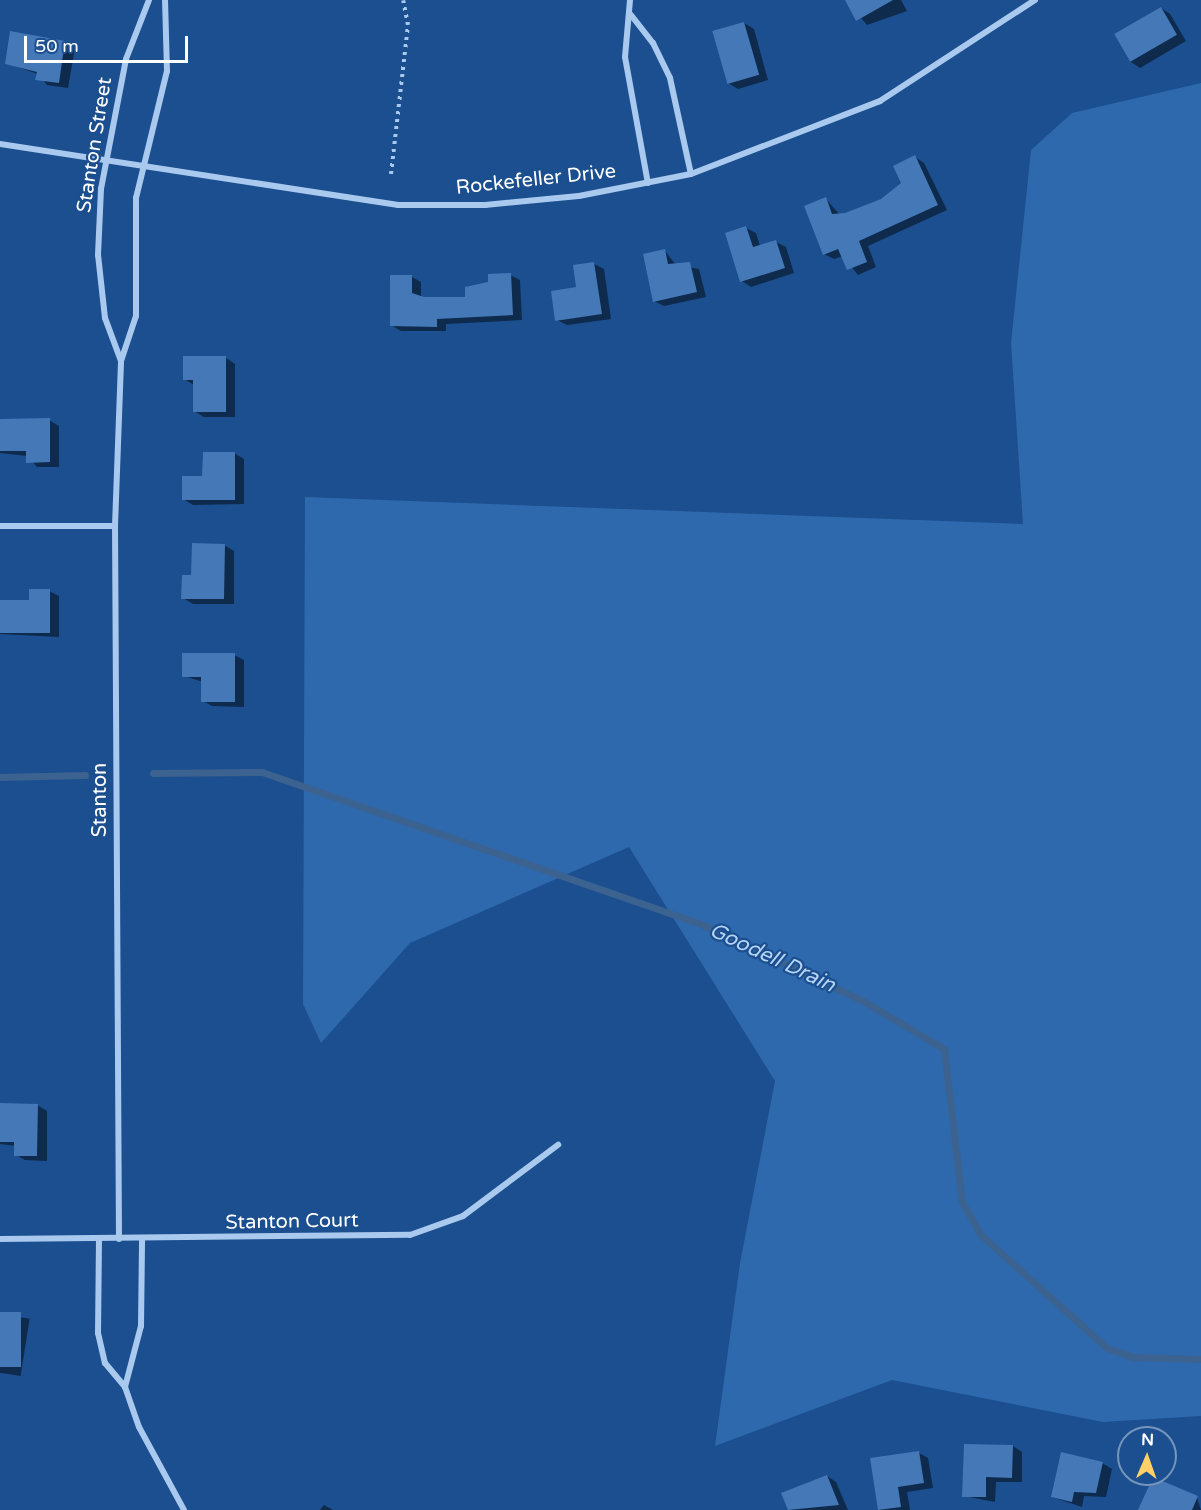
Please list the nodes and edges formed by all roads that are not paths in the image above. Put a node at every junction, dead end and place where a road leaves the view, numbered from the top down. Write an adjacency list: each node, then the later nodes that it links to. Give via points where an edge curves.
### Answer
1 (149, 0): 7 (street, Stanton Street, via 126,59)
2 (165, 0): 8 (street, via 167,71)
3 (630, 0): 5 (street)
4 (1035, 0): 9 (street, Rockefeller Drive, via 880,101)
5 (631, 15): 9 (street, via 653,43 670,78); 10 (street, via 625,57)
6 (0, 144): 7 (street, Rockefeller Drive)
7 (106, 159): 8 (street, Rockefeller Drive); 11 (street, Stanton Street, via 98,255 105,318)
8 (144, 167): 10 (street, Rockefeller Drive, via 398,205 485,205); 11 (street, via 136,198 136,316)
9 (691, 174): 10 (street, Rockefeller Drive)
10 (648, 183)
11 (121, 361): 13 (street, Stanton)
12 (0, 526): 13 (street)
13 (115, 526): 17 (street, Stanton)
14 (558, 1145): 18 (street, Stanton Court, via 462,1216 410,1235)
15 (0, 1239): 16 (street, Stanton Court)
16 (99, 1239): 17 (street, Stanton Court); 19 (street, via 98,1333 105,1363)
17 (119, 1239): 18 (street, Stanton Court)
18 (142, 1239): 19 (street, via 141,1326)
19 (125, 1387): 20 (street, via 139,1427)
20 (184, 1510)

